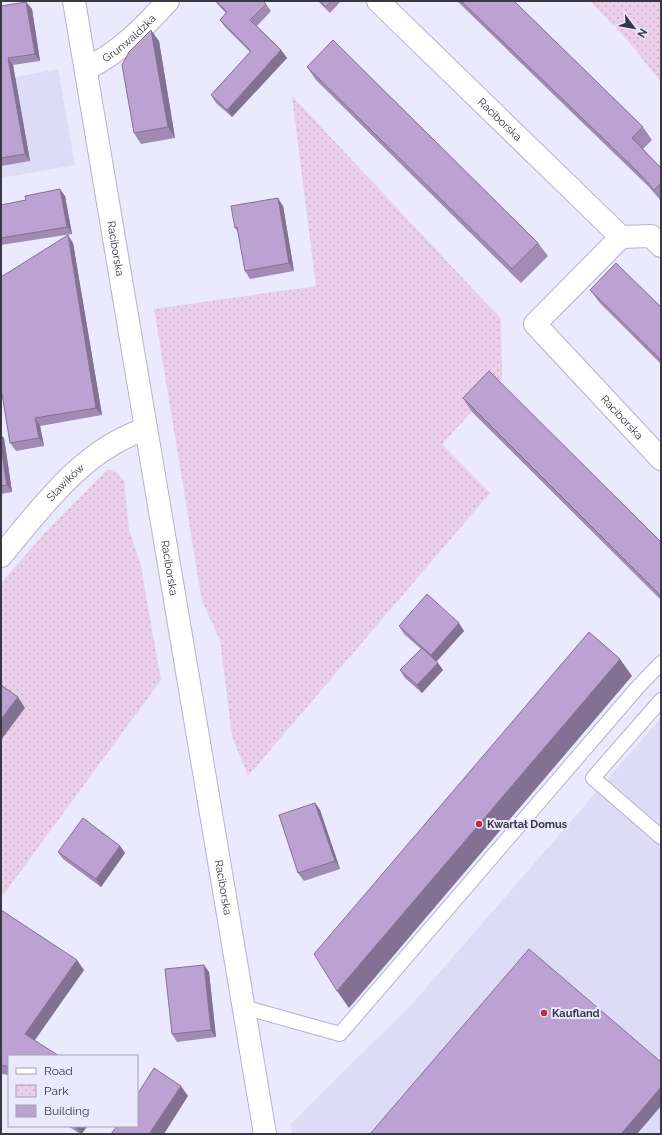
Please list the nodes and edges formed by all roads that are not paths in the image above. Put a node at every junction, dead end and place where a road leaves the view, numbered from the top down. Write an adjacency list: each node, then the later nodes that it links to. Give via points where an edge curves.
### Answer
1 (74, 1): 4 (street, Raciborska)
2 (168, 1): 4 (street, Grunwaldzka, via 127,43)
3 (378, 1): 5 (street, Raciborska)
4 (86, 69): 7 (street, Raciborska)
5 (621, 237): 6 (street, via 651,236); 8 (street, Raciborska, via 535,324)
6 (661, 246)
7 (146, 429): 9 (street, Sławików, via 120,439 91,458 38,512); 13 (street, Raciborska)
8 (661, 459)
9 (1, 556)
10 (661, 663): 13 (lane, via 340,1034)
11 (661, 700): 12 (lane, via 593,778)
12 (661, 837)
13 (243, 1008): 14 (street, Raciborska)
14 (265, 1134)

